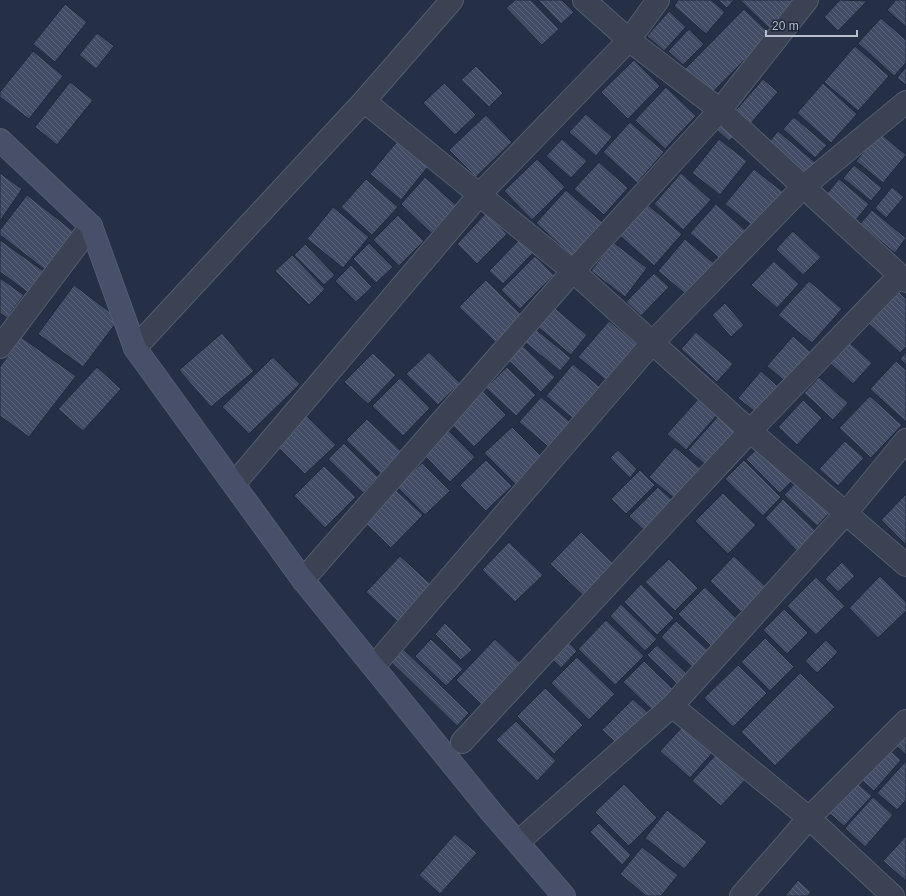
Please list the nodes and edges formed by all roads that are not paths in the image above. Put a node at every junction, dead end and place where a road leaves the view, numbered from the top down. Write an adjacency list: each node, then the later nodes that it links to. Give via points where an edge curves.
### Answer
1 (452, 0): 6 (street)
2 (584, 0): 5 (street)
3 (658, 0): 5 (street)
4 (808, 0): 8 (street)
5 (629, 40): 8 (street); 11 (street)
6 (364, 101): 11 (street); 17 (street)
7 (906, 102): 10 (street)
8 (720, 110): 10 (street); 13 (street)
9 (0, 140): 12 (main road)
10 (803, 187): 14 (street); 15 (street)
11 (480, 194): 13 (street); 20 (street)
12 (91, 226): 16 (street); 17 (main road)
13 (573, 271): 15 (street); 23 (street)
14 (903, 278): 18 (street)
15 (652, 343): 18 (street); 24 (street)
16 (0, 347)
17 (136, 348): 20 (main road)
18 (750, 431): 21 (street); 27 (street)
19 (906, 440): 21 (street)
20 (234, 484): 23 (main road)
21 (846, 513): 22 (street); 25 (street)
22 (906, 565)
23 (303, 580): 24 (main road)
24 (374, 666): 29 (main road)
25 (672, 706): 28 (street); 29 (street)
26 (906, 721): 28 (street)
27 (462, 742)
28 (810, 818): 31 (street); 32 (street)
29 (518, 842): 30 (main road)
30 (564, 896)
31 (741, 896)
32 (893, 896)

